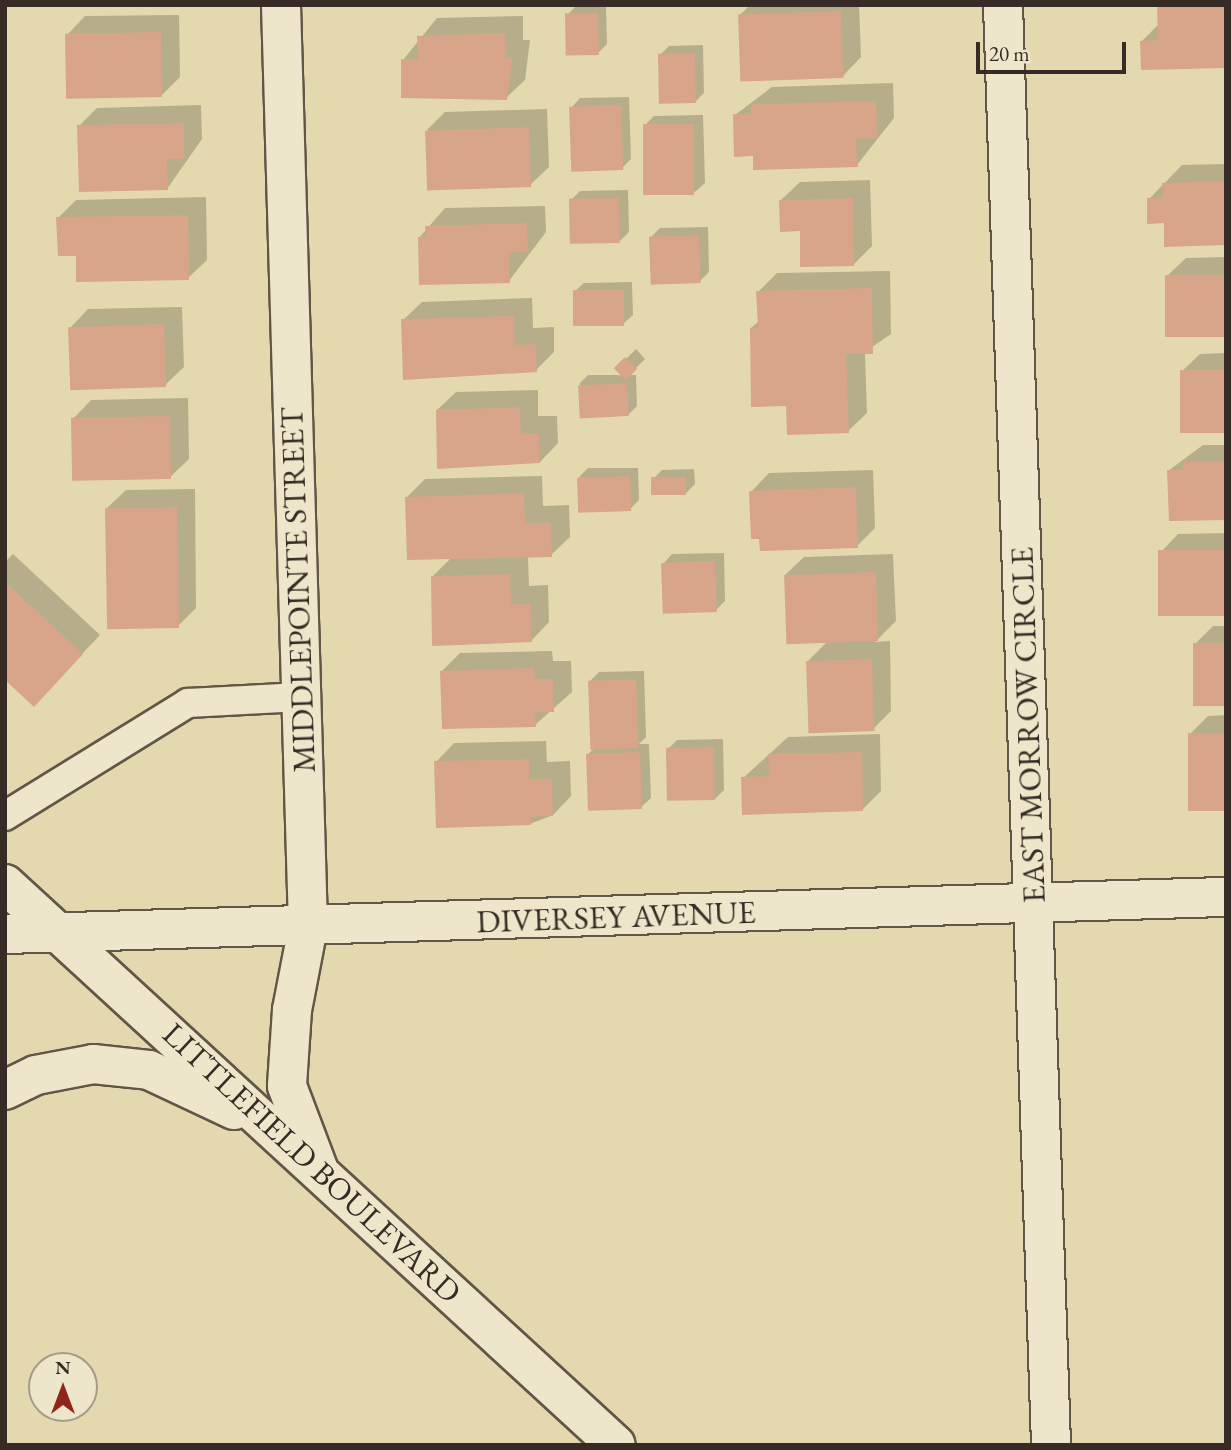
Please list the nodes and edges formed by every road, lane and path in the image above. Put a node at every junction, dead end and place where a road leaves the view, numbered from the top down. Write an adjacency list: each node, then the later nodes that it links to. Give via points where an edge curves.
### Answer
1 (281, 5): 3 (street, MIDDLEPOINTE STREET)
2 (1003, 5): 7 (street, EAST MORROW CIRCLE)
3 (301, 698): 4 (lane, via 188,703); 8 (street, MIDDLEPOINTE STREET)
4 (5, 816)
5 (5, 884): 9 (street, LITTLEFIELD BOULEVARD)
6 (1226, 897): 7 (street, DIVERSEY AVENUE)
7 (1034, 903): 8 (street, DIVERSEY AVENUE); 15 (street, EAST MORROW CIRCLE)
8 (308, 927): 9 (street, DIVERSEY AVENUE); 13 (street, MIDDLEPOINTE STREET, via 292,1010 287,1086)
9 (64, 933): 10 (street, DIVERSEY AVENUE); 12 (street, LITTLEFIELD BOULEVARD)
10 (5, 934)
11 (5, 1090): 12 (street, via 36,1075 93,1064 149,1070)
12 (287, 1140): 13 (street, LITTLEFIELD BOULEVARD)
13 (318, 1168): 14 (street, LITTLEFIELD BOULEVARD)
14 (616, 1445)
15 (1051, 1445)

